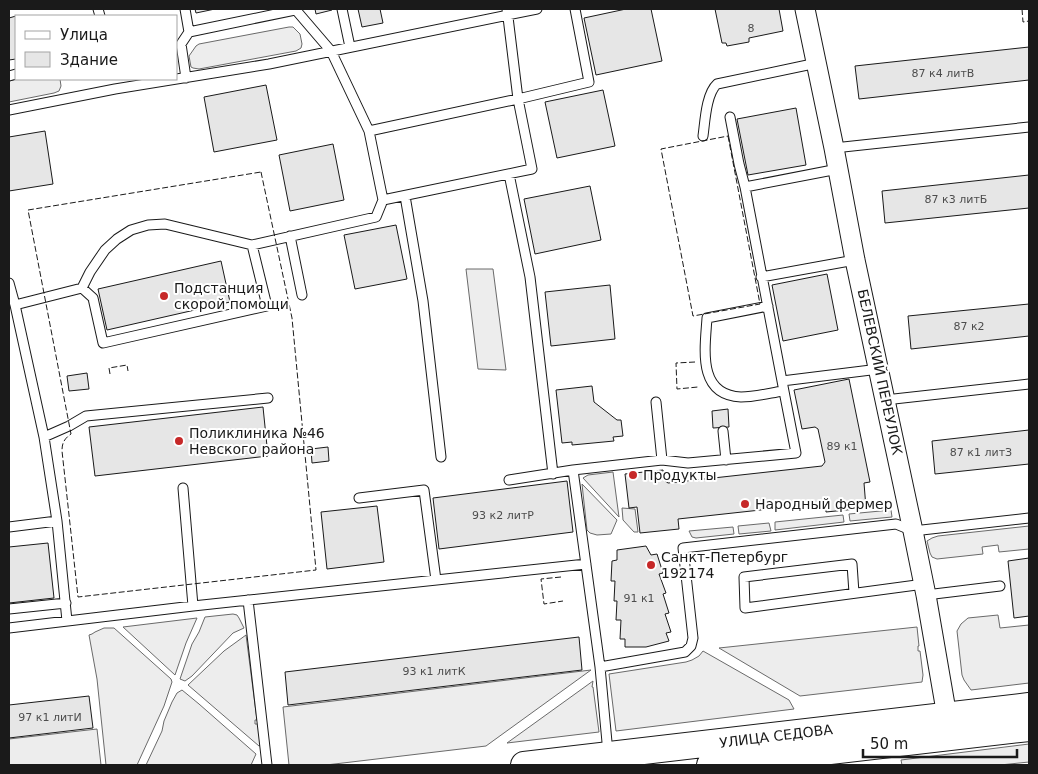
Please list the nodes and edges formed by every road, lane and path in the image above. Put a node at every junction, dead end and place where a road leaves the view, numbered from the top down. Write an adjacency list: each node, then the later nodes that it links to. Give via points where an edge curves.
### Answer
1 (186, 9): 8 (lane)
2 (342, 9): 10 (lane)
3 (536, 9): 7 (lane)
4 (575, 9): 18 (lane, via 589,82)
5 (805, 9): 12 (street, БЕЛЕВСКИЙ ПЕРЕУЛОК)
6 (295, 10): 8 (lane); 11 (lane)
7 (507, 12): 10 (lane); 18 (lane)
8 (189, 32): 9 (lane)
9 (178, 44): 13 (lane)
10 (350, 47): 11 (lane)
11 (331, 51): 13 (lane); 22 (lane)
12 (817, 63): 23 (lane, via 717,84 709,97); 24 (street, БЕЛЕВСКИЙ ПЕРЕУЛОК)
13 (186, 78): 14 (lane)
14 (178, 79)
15 (114, 80): 17 (lane)
16 (173, 80): 17 (lane)
17 (115, 89): 19 (lane)
18 (518, 99): 22 (lane); 26 (lane, via 532,170)
19 (9, 110)
20 (730, 117): 27 (lane)
21 (1029, 127): 24 (lane)
22 (369, 131): 29 (lane)
23 (702, 136)
24 (834, 148): 25 (street, БЕЛЕВСКИЙ ПЕРЕУЛОК)
25 (838, 169): 27 (lane); 32 (street, БЕЛЕВСКИЙ ПЕРЕУЛОК)
26 (509, 174): 28 (lane); 52 (lane, via 530,277)
27 (745, 187): 33 (lane)
28 (405, 196): 29 (lane); 48 (lane, via 423,301)
29 (383, 200): 30 (lane, via 376,217)
30 (290, 236): 31 (lane); 36 (lane)
31 (252, 245): 35 (lane, via 165,224 148,225 131,230 111,244); 35 (lane, via 267,306 103,344 93,298)
32 (856, 260): 33 (lane); 39 (street, БЕЛЕВСКИЙ ПЕРЕУЛОК)
33 (761, 277): 38 (lane)
34 (9, 283): 37 (lane)
35 (82, 288): 37 (lane)
36 (302, 294)
37 (15, 305): 47 (lane)
38 (768, 306): 40 (lane); 42 (lane, via 707,318 706,371 712,384 732,396)
39 (879, 369): 40 (lane); 44 (street, БЕЛЕВСКИЙ ПЕРЕУЛОК)
40 (782, 381): 42 (lane)
41 (1029, 384): 44 (lane)
42 (784, 391): 50 (lane, via 796,453)
43 (268, 398): 47 (lane, via 86,416)
44 (886, 400): 59 (street, БЕЛЕВСКИЙ ПЕРЕУЛОК)
45 (656, 402): 49 (lane)
46 (723, 431): 50 (lane)
47 (44, 437): 57 (lane)
48 (441, 457)
49 (662, 460): 50 (lane, via 688,463); 51 (lane)
50 (726, 460)
51 (573, 470): 52 (lane); 60 (lane)
52 (553, 474): 53 (lane)
53 (509, 480)
54 (183, 488): 67 (lane)
55 (359, 498): 61 (lane, via 424,490)
56 (1029, 518): 59 (lane)
57 (57, 521): 58 (lane); 66 (lane)
58 (9, 527)
59 (913, 531): 63 (street, БЕЛЕВСКИЙ ПЕРЕУЛОК); 71 (lane, via 896,524 683,548 693,638 691,646 685,652)
60 (586, 564): 61 (lane); 71 (lane)
61 (436, 580): 65 (lane)
62 (1000, 586): 63 (lane)
63 (925, 589): 64 (lane); 73 (street, БЕЛЕВСКИЙ ПЕРЕУЛОК)
64 (854, 593): 64 (lane, via 745,608 744,577 852,564)
65 (248, 600): 67 (lane); 77 (lane)
66 (66, 603): 68 (lane); 69 (lane)
67 (193, 606): 69 (lane)
68 (9, 609)
69 (67, 621): 70 (lane)
70 (9, 628)
71 (600, 667): 76 (lane)
72 (1029, 706): 73 (main road, УЛИЦА СЕДОВА)
73 (949, 726): 74 (main road, УЛИЦА СЕДОВА); 75 (main road, УЛИЦА СЕДОВА)
74 (1029, 728)
75 (802, 748): 76 (main road, УЛИЦА СЕДОВА); 79 (main road, УЛИЦА СЕДОВА)
76 (599, 761): 78 (main road, УЛИЦА СЕДОВА)
77 (267, 765)
78 (524, 765)
79 (710, 765)

